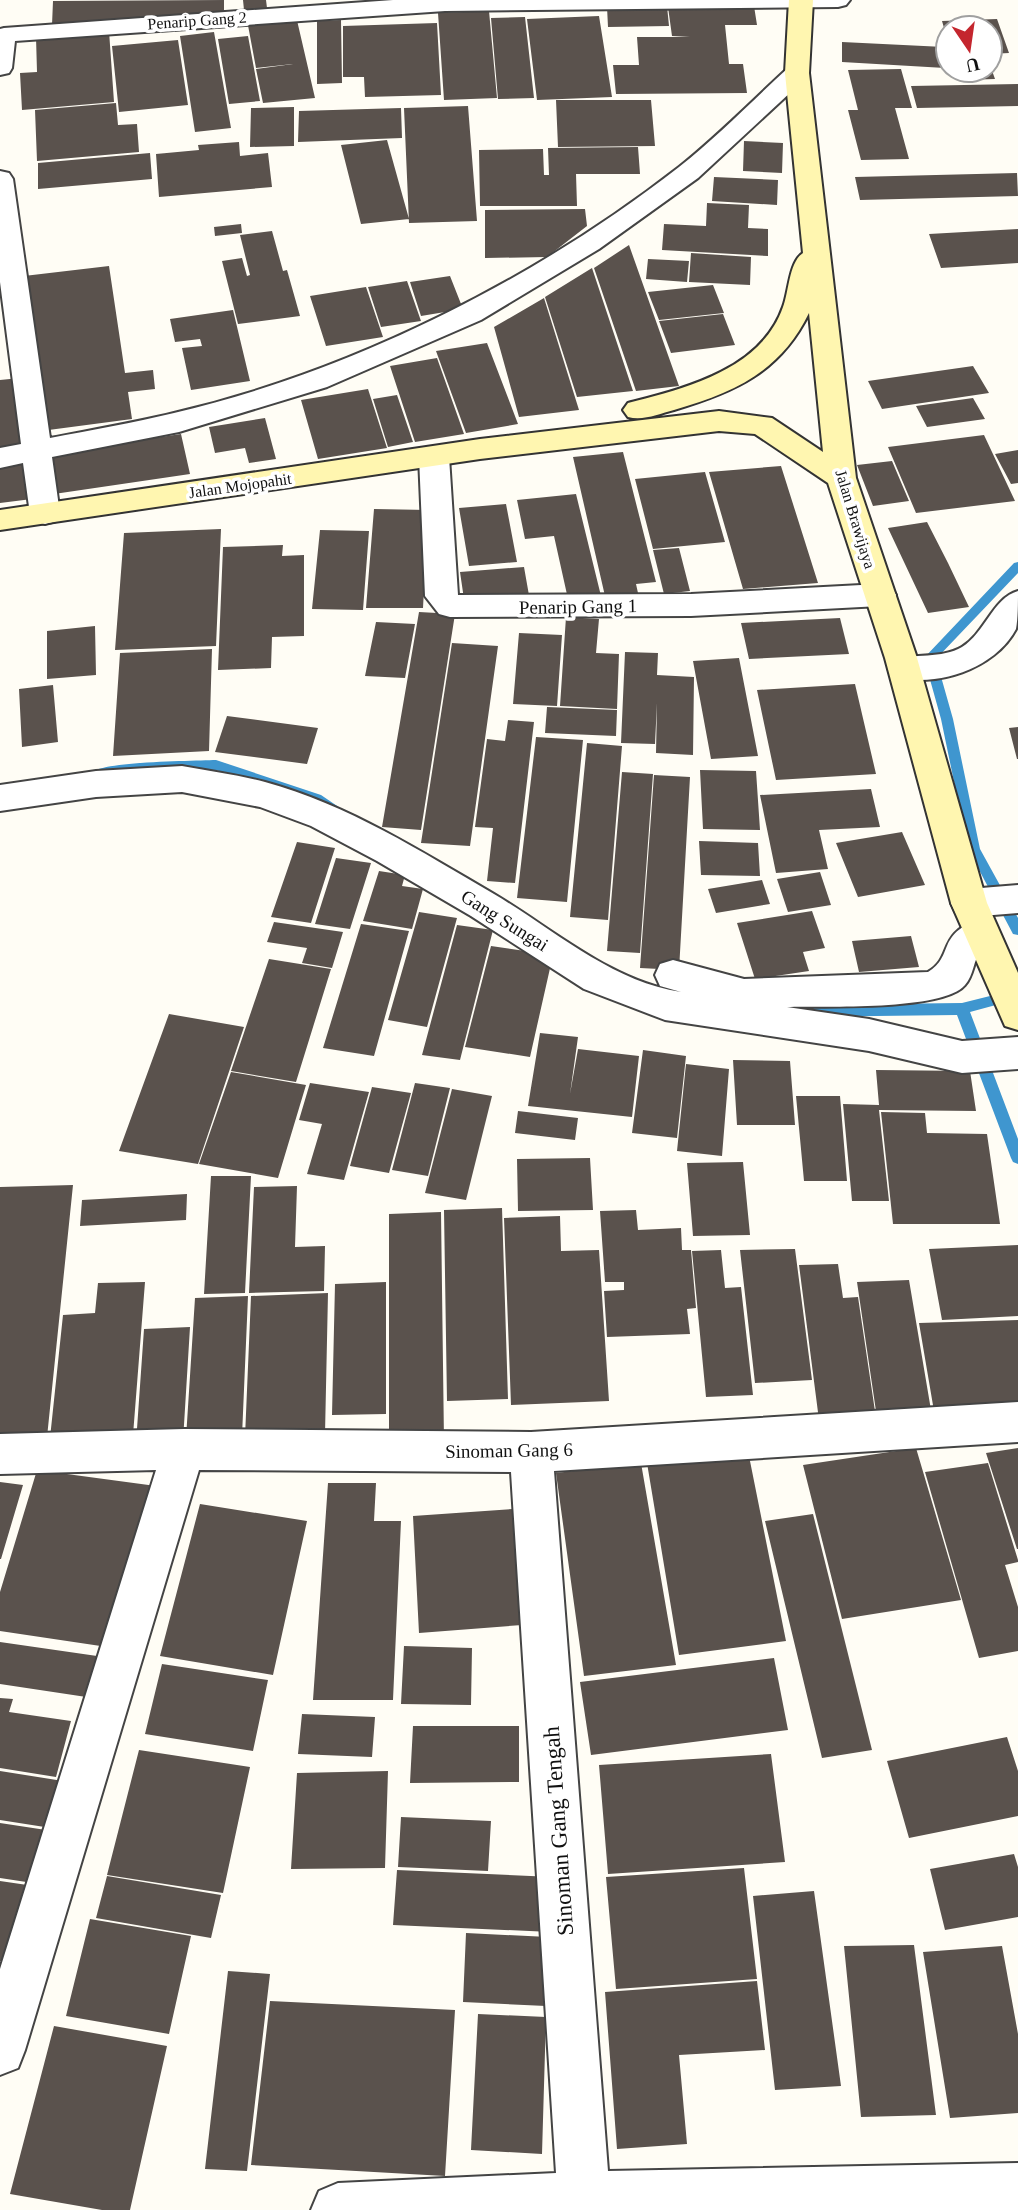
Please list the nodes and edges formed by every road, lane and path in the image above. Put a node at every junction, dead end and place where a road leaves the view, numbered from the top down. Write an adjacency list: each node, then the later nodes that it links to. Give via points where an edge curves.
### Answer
1 (838, 0): 2 (street)
2 (802, 1): 3 (street, Penarip Gang 2, via 445,4 4,35); 4 (main road, Jalan Brawijaya)
3 (0, 68)
4 (797, 73): 6 (main road, Jalan Brawijaya); 8 (street, via 690,172 589,243 471,314 317,380 179,422)
5 (0, 179): 8 (street)
6 (815, 238): 7 (main road, Jalan Mojopahit, via 795,313 776,345 746,370 670,402); 11 (main road, Jalan Brawijaya)
7 (480, 449): 10 (main road, Jalan Mojopahit); 11 (main road, Jalan Mojopahit, via 719,421 762,425)
8 (38, 453): 9 (street); 12 (street)
9 (0, 458)
10 (434, 469): 12 (main road, Jalan Mojopahit); 14 (street, Penarip Gang 1, via 440,596 450,606 691,605)
11 (841, 478): 14 (main road, Jalan Brawijaya)
12 (45, 514): 13 (main road, Jalan Mojopahit)
13 (0, 520)
14 (880, 595): 18 (main road, Jalan Brawijaya)
15 (1018, 602): 17 (street)
16 (1018, 644): 17 (street)
17 (985, 649): 18 (street, via 971,659)
18 (929, 666): 20 (main road, Jalan Brawijaya)
19 (0, 799): 23 (street, Gang Sungai, via 96,784 182,779 264,795 323,817 390,851 597,978 665,1005)
20 (989, 919): 21 (street, via 963,944 954,975 930,987 744,994); 22 (main road, Jalan Brawijaya)
21 (673, 975)
22 (1018, 1015)
23 (991, 1055)
24 (1018, 1422): 26 (street, Sinoman Gang 6)
25 (184, 1449): 26 (street, Sinoman Gang 6); 27 (street, Sinoman Gang 6); 28 (street)
26 (531, 1452): 30 (street, Sinoman Gang Tengah)
27 (0, 1454)
28 (0, 2050)
29 (1018, 2189): 30 (street)
30 (585, 2204): 31 (street)
31 (338, 2210)

